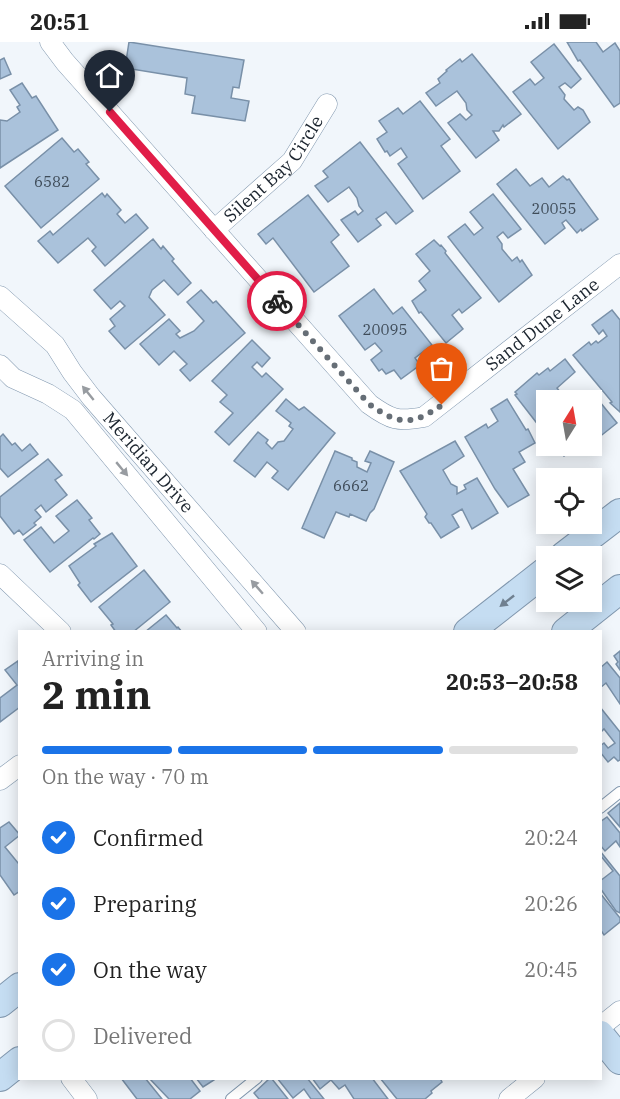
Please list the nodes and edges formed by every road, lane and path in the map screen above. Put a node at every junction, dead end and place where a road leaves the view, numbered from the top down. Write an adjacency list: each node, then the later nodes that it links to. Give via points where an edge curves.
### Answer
1 (50, 42): 3 (street)
2 (327, 104): 3 (street, Silent Bay Circle, via 292,160)
3 (214, 230): 4 (street, Sand Dune Lane, via 369,404 385,416 405,421 424,417 442,405)
4 (620, 264)
5 (0, 296): 14 (street, Meridian Drive, one-way to 5, via 91,397 55,345)
6 (0, 365): 13 (street, Meridian Drive, one-way to 13, via 13,378 73,410)
7 (620, 513): 8 (main road)
8 (577, 546)
9 (0, 574): 12 (street)
10 (536, 579): 15 (main road, one-way to 15)
11 (620, 589): 16 (main road)
12 (60, 630)
13 (255, 630)
14 (294, 630)
15 (471, 630)
16 (569, 630)
17 (18, 766): 18 (street)
18 (0, 780)
19 (620, 792): 20 (lane)
20 (602, 806)
21 (18, 989): 22 (main road)
22 (0, 1003)
23 (620, 1011): 24 (street)
24 (602, 1025)
25 (602, 1038): 26 (main road)
26 (620, 1060)
27 (18, 1063): 28 (main road)
28 (0, 1077)
29 (73, 1080): 32 (street)
30 (255, 1080): 33 (lane)
31 (533, 1080): 34 (street)
32 (87, 1099)
33 (231, 1099)
34 (509, 1099)

